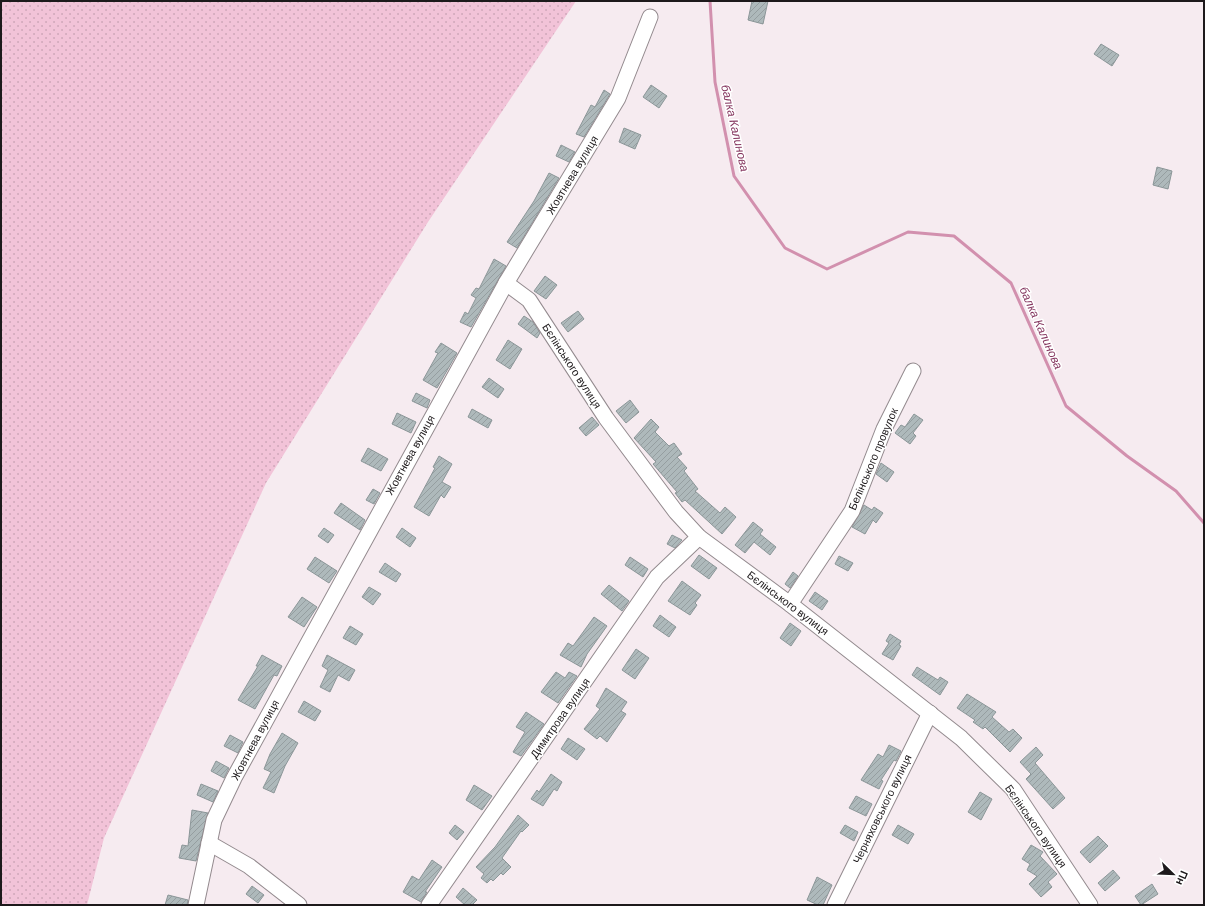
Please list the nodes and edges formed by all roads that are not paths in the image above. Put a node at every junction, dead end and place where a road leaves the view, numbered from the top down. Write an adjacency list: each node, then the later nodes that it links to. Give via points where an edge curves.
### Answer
1 (650, 17): 2 (street, Жовтнева вулиця, via 618,98)
2 (506, 283): 4 (street, Бєлінського вулиця, via 529,300 606,418 676,512); 7 (street, Жовтнева вулиця, via 234,778 214,820)
3 (913, 371): 5 (street, Белінського провулок, via 884,429 852,510)
4 (699, 537): 5 (street, Бєлінського вулиця); 10 (street, Димитрова вулиця, via 657,577)
5 (790, 604): 6 (street, Бєлінського вулиця)
6 (930, 713): 11 (street, Черняховського вулиця); 12 (street, Бєлінського вулиця, via 961,738 1013,789)
7 (209, 844): 8 (street, Жовтнева вулиця); 9 (street, via 249,866)
8 (196, 905)
9 (299, 905)
10 (429, 905)
11 (835, 905)
12 (1090, 905)

